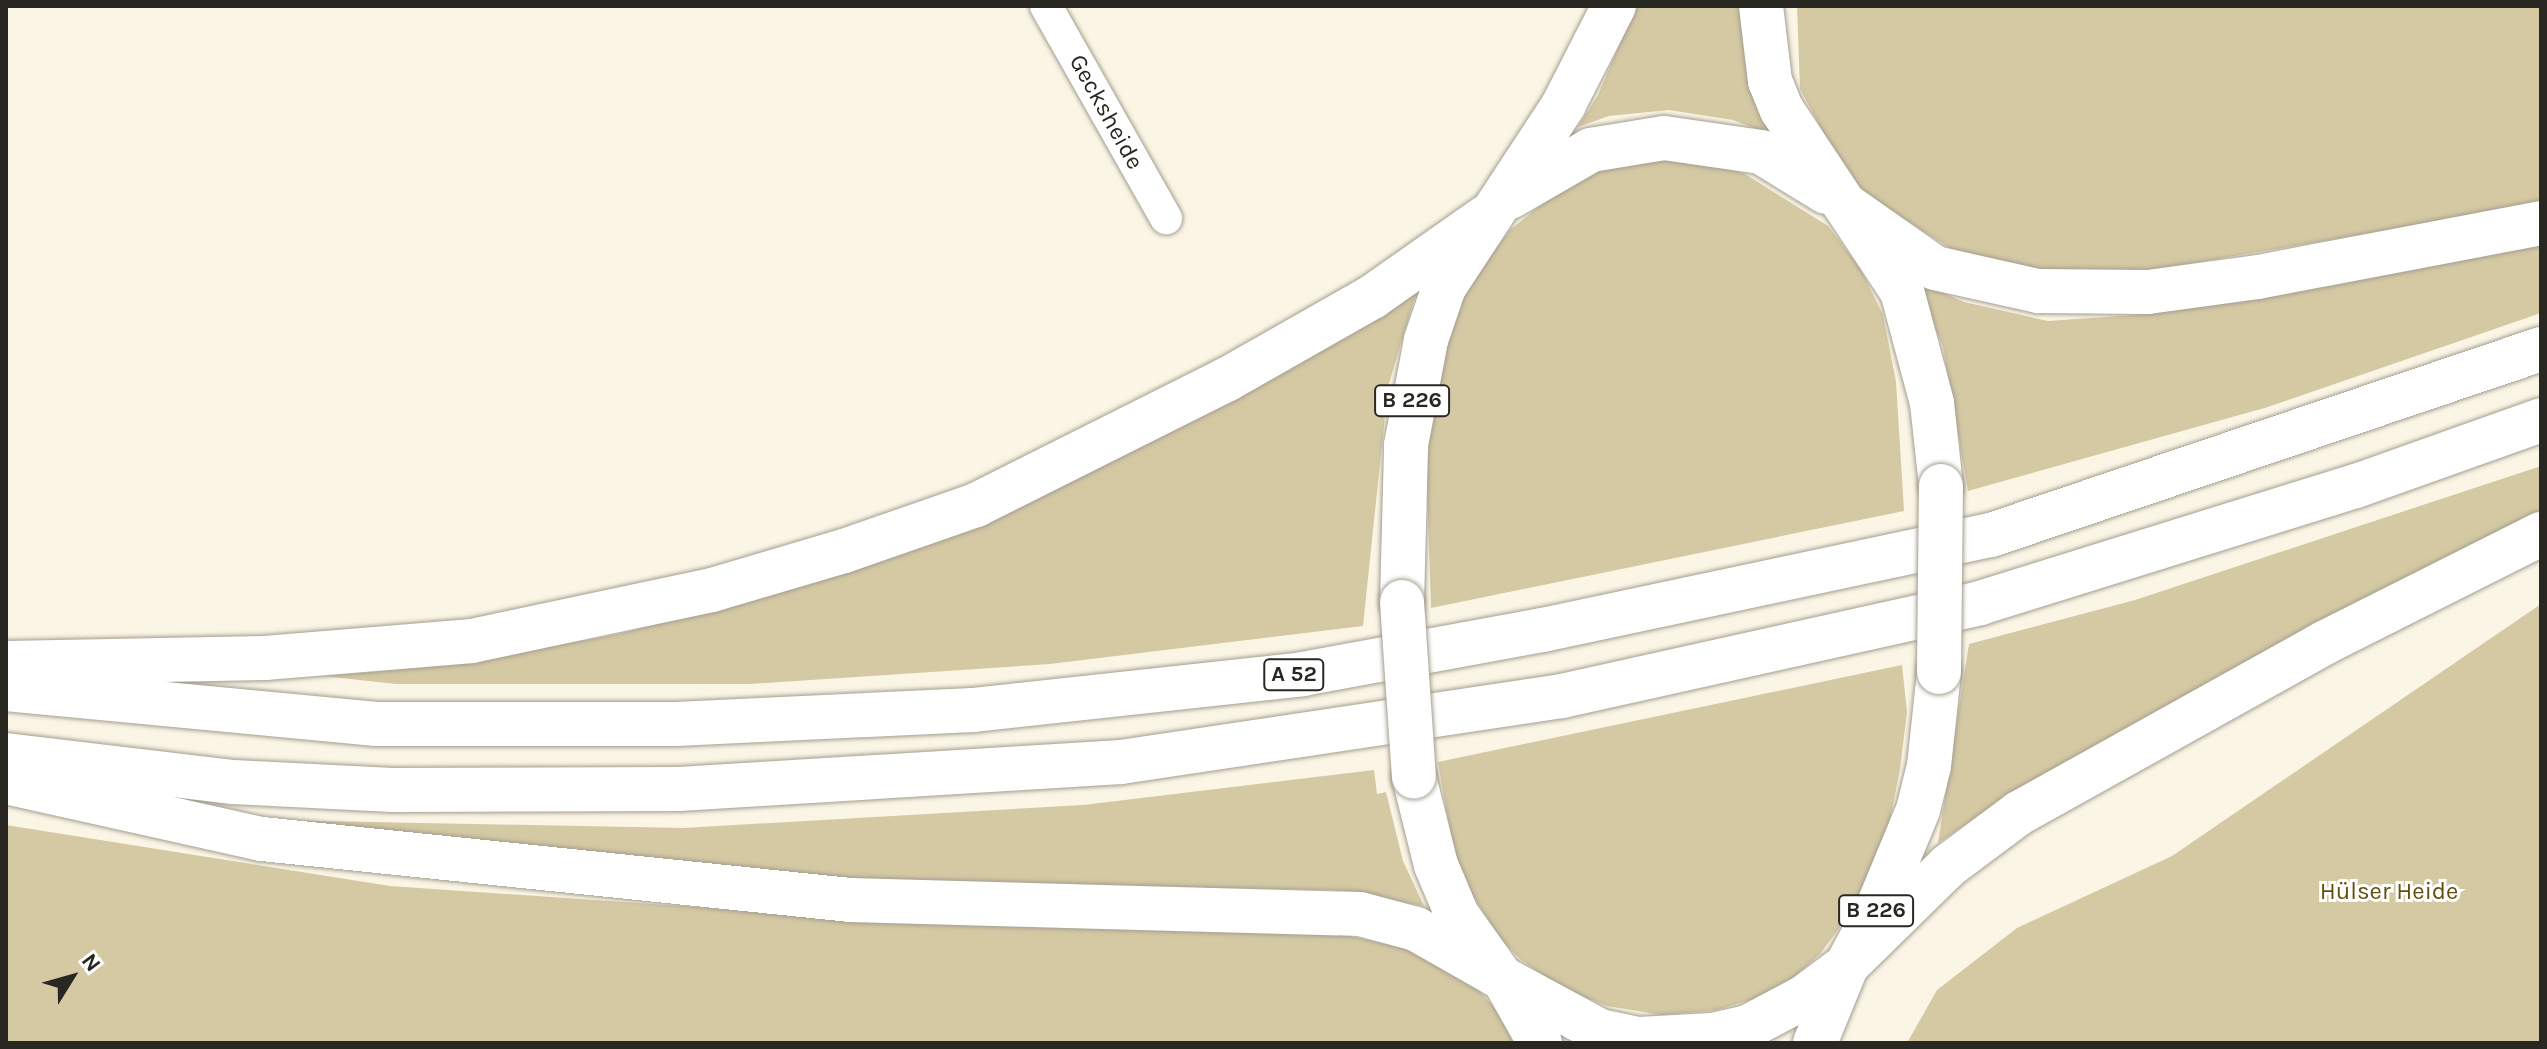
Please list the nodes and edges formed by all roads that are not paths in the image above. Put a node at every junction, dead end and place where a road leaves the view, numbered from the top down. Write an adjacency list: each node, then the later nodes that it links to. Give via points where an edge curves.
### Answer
1 (1046, 6): 6 (street, Gecksheide)
2 (1614, 6): 5 (main road, B 226, via 1564,104)
3 (1761, 6): 4 (main road, B 226, via 1770,81 1782,110)
4 (1844, 204): 5 (main road, via 1761,152 1664,138 1591,150 1522,188); 7 (main road, via 1935,268 2038,291 2180,287); 15 (main road, B 226, bridge, via 1902,291 1932,403 1941,486 1939,672 1929,766 1918,810)
5 (1486, 217): 11 (main road, via 1372,297 1226,380 976,505 844,551 682,598 472,641 265,658); 16 (main road, B 226, bridge, via 1444,287 1412,400 1403,493 1402,602 1414,777 1436,865 1457,915)
6 (1166, 218)
7 (2541, 223)
8 (2541, 349): 12 (main road, A 52, via 1991,535 1543,630 1303,674 973,710 676,724 376,724)
9 (2541, 420): 13 (main road, via 2356,486 1965,607 1562,696 1121,762 679,789 393,790 233,782)
10 (2541, 534): 15 (main road, via 2326,642 2019,813 1948,866)
11 (6, 663)
12 (6, 689)
13 (6, 755)
14 (6, 782): 16 (main road, via 262,839 850,900 1360,914 1416,929)
15 (1847, 965): 16 (main road, via 1803,998 1748,1027 1670,1040 1600,1031); 18 (main road, B 226)
16 (1502, 978): 17 (main road, B 226)
17 (1540, 1043)
18 (1815, 1043)

